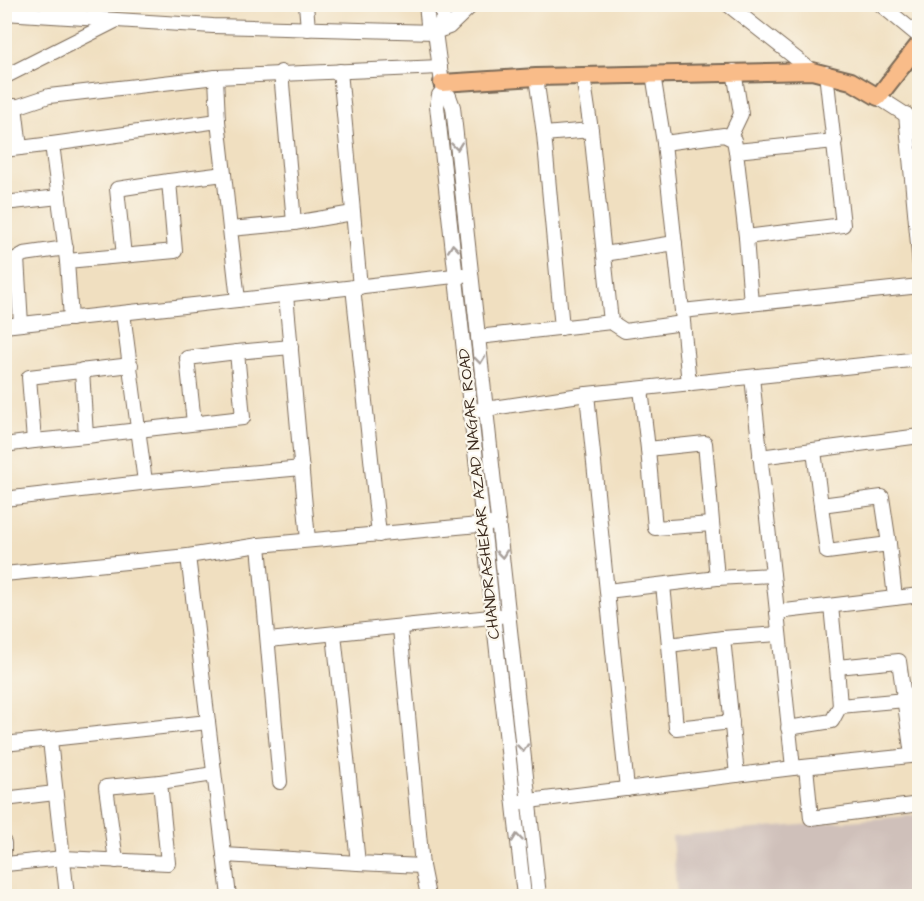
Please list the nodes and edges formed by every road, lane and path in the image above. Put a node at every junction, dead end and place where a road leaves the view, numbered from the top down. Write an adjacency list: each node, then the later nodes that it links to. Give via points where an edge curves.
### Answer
1 (306, 4): 10 (street)
2 (426, 4): 11 (street, via 428,24)
3 (441, 4): 11 (street, via 442,19)
4 (473, 4): 11 (street, via 449,27)
5 (727, 4): 17 (street)
6 (880, 4): 12 (street)
7 (46, 10): 8 (street); 9 (street)
8 (4, 13)
9 (117, 20): 10 (street); 21 (street)
10 (308, 30): 11 (street)
11 (435, 33): 23 (street, CHANDRASHEKAR AZAD NAGAR ROAD)
12 (920, 37)
13 (920, 43): 24 (main road)
14 (340, 71): 16 (street); 23 (street); 42 (street)
15 (734, 71): 17 (main road); 18 (main road); 31 (street, via 741,114)
16 (281, 72): 19 (street); 43 (street)
17 (819, 72): 24 (main road, via 851,81); 32 (street)
18 (653, 74): 20 (main road); 33 (street)
19 (216, 76): 25 (street, via 49,96); 27 (street)
20 (584, 76): 22 (main road); 29 (street)
21 (4, 77)
22 (536, 77): 23 (main road); 30 (street)
23 (442, 80): 51 (street, CHANDRASHEKAR AZAD NAGAR ROAD, one-way to 51, via 453,107); 52 (street, CHANDRASHEKAR AZAD NAGAR ROAD, one-way to 23, via 437,106)
24 (878, 97): 26 (street)
25 (10, 109): 35 (street)
26 (906, 114): 28 (street); 50 (street)
27 (218, 121): 34 (street); 38 (street)
28 (920, 124)
29 (591, 130): 30 (street); 48 (street)
30 (544, 134): 64 (street)
31 (730, 136): 33 (street); 37 (street)
32 (835, 141): 37 (street); 45 (street, via 843,225)
33 (664, 143): 46 (street)
34 (52, 144): 35 (street); 40 (street)
35 (20, 148): 36 (street)
36 (4, 150)
37 (736, 151): 45 (street)
38 (224, 174): 39 (street); 44 (street)
39 (169, 182): 49 (street, via 117,189); 49 (street, via 175,251)
40 (59, 197): 41 (street); 47 (street)
41 (4, 203)
42 (353, 213): 43 (street); 54 (street)
43 (294, 223): 44 (street)
44 (230, 229): 56 (street)
45 (746, 237): 57 (street)
46 (675, 243): 48 (street); 59 (street)
47 (66, 254): 49 (street); 60 (street); 62 (street, via 24,254 17,258)
48 (604, 254): 61 (street)
49 (124, 256)
50 (920, 267)
51 (471, 274): 52 (street); 65 (street, CHANDRASHEKAR AZAD NAGAR ROAD)
52 (456, 276): 54 (street); 76 (street, CHANDRASHEKAR AZAD NAGAR ROAD)
53 (920, 286): 57 (street)
54 (357, 287): 55 (street); 93 (street)
55 (286, 295): 56 (street); 66 (street)
56 (238, 300): 58 (street)
57 (752, 303): 59 (street)
58 (123, 313): 60 (street); 69 (street)
59 (682, 317): 61 (street, via 625,331); 72 (street)
60 (70, 319): 62 (street)
61 (611, 322): 64 (street)
62 (21, 324): 63 (street)
63 (4, 326)
64 (562, 328): 65 (street)
65 (478, 337): 75 (street, CHANDRASHEKAR AZAD NAGAR ROAD, one-way to 75)
66 (291, 346): 67 (street); 86 (street)
67 (237, 352): 77 (street, via 243,418); 77 (street, via 187,358)
68 (920, 359): 71 (street)
69 (131, 365): 70 (street); 78 (street)
70 (82, 370): 79 (street); 81 (street, via 29,377)
71 (752, 377): 72 (street); 85 (street)
72 (689, 384): 73 (street)
73 (641, 389): 74 (street); 83 (street)
74 (587, 394): 75 (street); 102 (street)
75 (485, 408): 76 (street); 90 (street, CHANDRASHEKAR AZAD NAGAR ROAD)
76 (471, 411): 92 (street, CHANDRASHEKAR AZAD NAGAR ROAD)
77 (194, 423): 78 (street)
78 (140, 429): 79 (street); 87 (street)
79 (86, 436): 81 (street)
80 (920, 436): 84 (street)
81 (34, 441): 82 (street)
82 (4, 445)
83 (648, 449): 91 (street, via 655,528); 91 (street, via 705,443)
84 (814, 451): 85 (street); 89 (street)
85 (760, 457): 99 (street)
86 (302, 468): 87 (street); 94 (street)
87 (145, 482): 88 (street)
88 (4, 499)
89 (821, 505): 95 (street, via 882,497); 95 (street, via 827,552)
90 (498, 523): 92 (street); 107 (street, CHANDRASHEKAR AZAD NAGAR ROAD, one-way to 107)
91 (712, 524): 100 (street)
92 (483, 525): 93 (street); 108 (street, CHANDRASHEKAR AZAD NAGAR ROAD)
93 (379, 535): 94 (street)
94 (308, 540): 96 (street)
95 (889, 544): 104 (street)
96 (259, 545): 97 (street); 113 (street)
97 (188, 556): 98 (street); 118 (street)
98 (4, 574)
99 (773, 575): 100 (street); 106 (street)
100 (717, 578): 101 (street)
101 (663, 585): 102 (street); 114 (street)
102 (607, 591): 129 (street)
103 (920, 595): 104 (street)
104 (895, 598): 105 (street)
105 (831, 606): 106 (street); 115 (street)
106 (777, 612): 111 (street)
107 (508, 615): 108 (street); 132 (street, CHANDRASHEKAR AZAD NAGAR ROAD, one-way to 132)
108 (493, 616): 109 (street); 133 (street, CHANDRASHEKAR AZAD NAGAR ROAD)
109 (400, 628): 110 (street); 141 (street)
110 (334, 634): 113 (street); 140 (street)
111 (778, 634): 112 (street); 120 (street)
112 (723, 638): 114 (street); 119 (street)
113 (269, 640): 128 (street)
114 (669, 645): 119 (street, via 676,728)
115 (837, 667): 116 (street, via 900,661); 117 (street)
116 (905, 700): 117 (street); 123 (street)
117 (840, 706): 120 (street, via 832,721)
118 (208, 722): 121 (street); 125 (street)
119 (732, 722): 126 (street)
120 (788, 728): 124 (street)
121 (50, 740): 122 (street); 130 (street)
122 (4, 744)
123 (916, 755): 124 (street)
124 (799, 768): 126 (street); 134 (street, via 811,818)
125 (214, 774): 127 (street); 136 (street)
126 (737, 775): 129 (street)
127 (160, 782): 139 (street, via 106,787); 139 (street, via 168,863)
128 (280, 783)
129 (627, 789): 132 (street)
130 (55, 793): 131 (street); 138 (street)
131 (4, 799)
132 (528, 802): 133 (street); 146 (street, CHANDRASHEKAR AZAD NAGAR ROAD)
133 (513, 803): 145 (street, CHANDRASHEKAR AZAD NAGAR ROAD, one-way to 133)
134 (920, 804)
135 (4, 843): 137 (street)
136 (224, 855): 140 (street); 143 (street)
137 (5, 858): 138 (street)
138 (63, 858): 139 (street); 142 (street)
139 (116, 861)
140 (358, 863): 141 (street)
141 (422, 866): 144 (street)
142 (67, 897)
143 (229, 897)
144 (428, 897)
145 (524, 897)
146 (539, 897)

